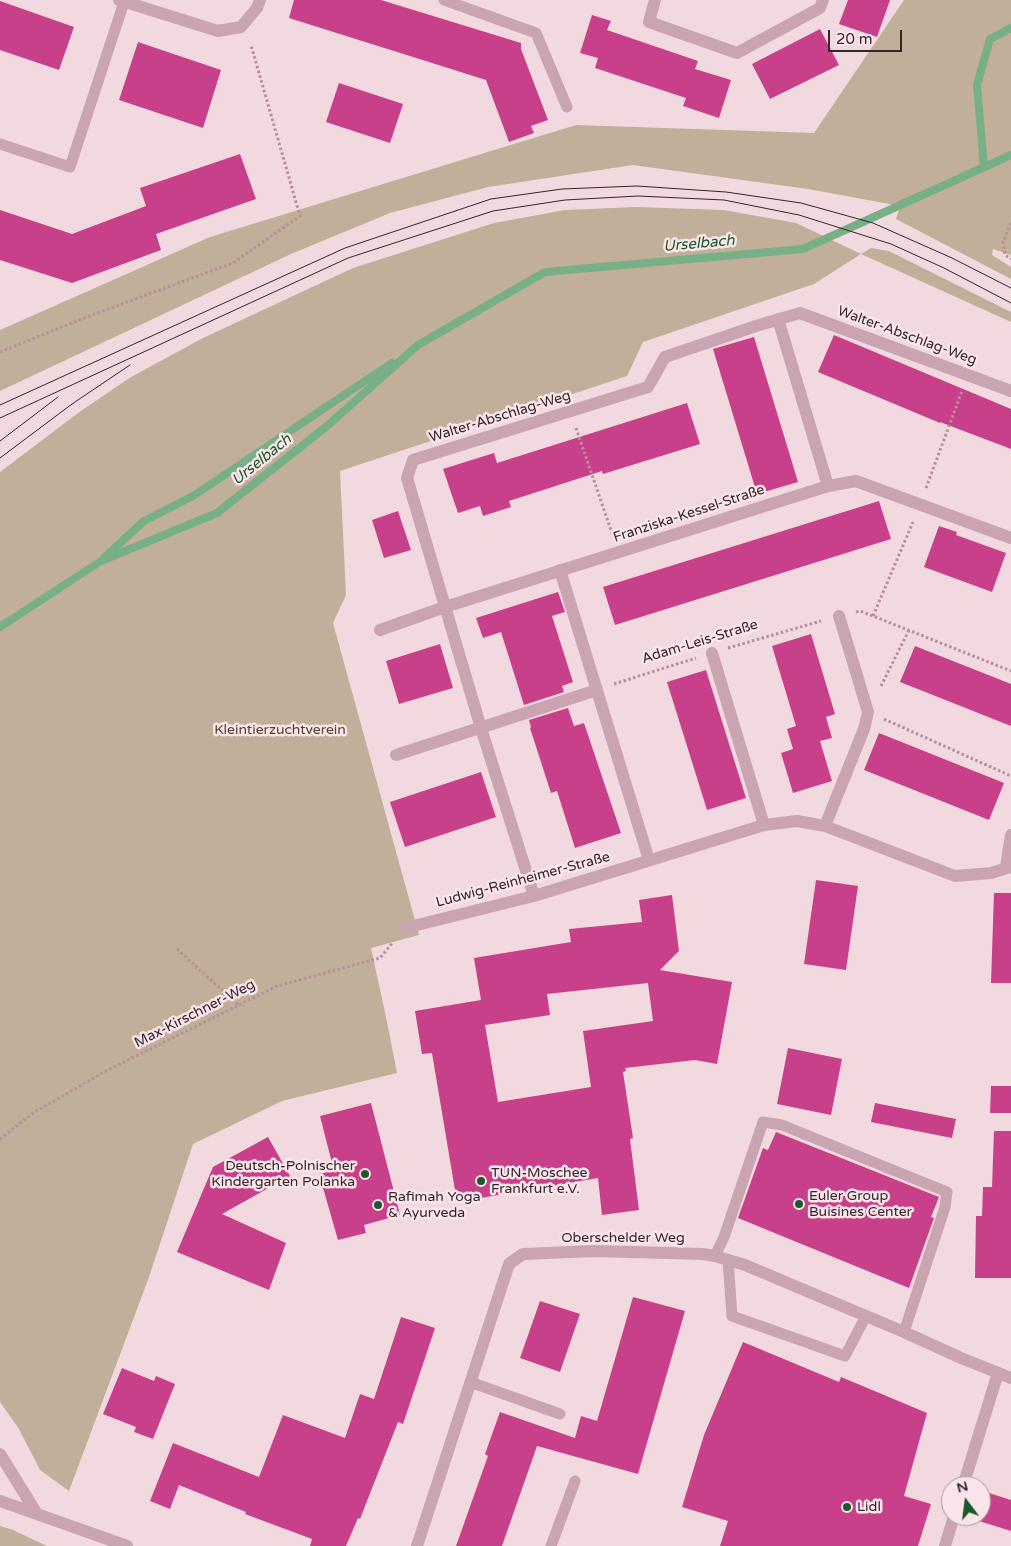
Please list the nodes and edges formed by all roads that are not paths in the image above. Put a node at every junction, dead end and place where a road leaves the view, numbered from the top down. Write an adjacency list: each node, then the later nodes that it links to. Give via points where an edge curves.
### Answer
1 (260, 0): 5 (street, via 241,27 218,30)
2 (444, 0): 6 (lane, via 536,33)
3 (655, 0): 4 (street, via 649,22 737,53 820,8)
4 (823, 0)
5 (121, 1): 7 (lane, via 70,167)
6 (568, 107)
7 (0, 144)
8 (778, 319): 9 (street, Walter-Abschlag-Weg, via 800,313); 10 (street); 13 (street, Walter-Abschlag-Weg, via 665,357 648,387 414,460 407,478)
9 (1011, 391)
10 (828, 486): 11 (street, Franziska-Kessel-Straße, via 856,480); 12 (street, Franziska-Kessel-Straße)
11 (1011, 538)
12 (560, 570): 13 (street, Franziska-Kessel-Straße); 17 (street)
13 (445, 606): 15 (street, Franziska-Kessel-Straße); 18 (street, Walter-Abschlag-Weg)
14 (839, 616): 21 (street, via 868,712)
15 (380, 630)
16 (712, 652): 20 (street)
17 (596, 690): 18 (street); 23 (street)
18 (481, 728): 19 (street); 25 (street, Walter-Abschlag-Weg)
19 (396, 755)
20 (764, 825): 21 (street, Ludwig-Reinheimer-Straße, via 797,821); 23 (street, Ludwig-Reinheimer-Straße)
21 (825, 826): 24 (street, Ludwig-Reinheimer-Straße, via 955,876 991,873)
22 (1011, 835): 24 (street)
23 (649, 860): 25 (street, Ludwig-Reinheimer-Straße)
24 (1009, 867)
25 (534, 896): 26 (street, Ludwig-Reinheimer-Straße)
26 (405, 928)
27 (716, 1256): 28 (street, Oberschelder Weg); 30 (lane, via 763,1122 782,1125 947,1192 946,1207); 33 (street, Oberschelder Weg, via 594,1251 522,1254 509,1264)
28 (728, 1260): 29 (street, Oberschelder Weg, via 745,1264); 29 (lane, via 732,1316 845,1356)
29 (866, 1316): 30 (street, Oberschelder Weg)
30 (904, 1332): 31 (street, Oberschelder Weg)
31 (998, 1373): 32 (street, Oberschelder Weg); 36 (street)
32 (1011, 1378)
33 (470, 1382): 34 (lane); 43 (street, Oberschelder Weg)
34 (560, 1414)
35 (0, 1454): 39 (street)
36 (967, 1476)
37 (575, 1481): 44 (lane)
38 (0, 1502): 39 (street)
39 (37, 1514): 41 (street)
40 (951, 1526): 45 (street)
41 (106, 1543): 42 (street)
42 (128, 1546)
43 (417, 1546)
44 (551, 1546)
45 (945, 1546)

